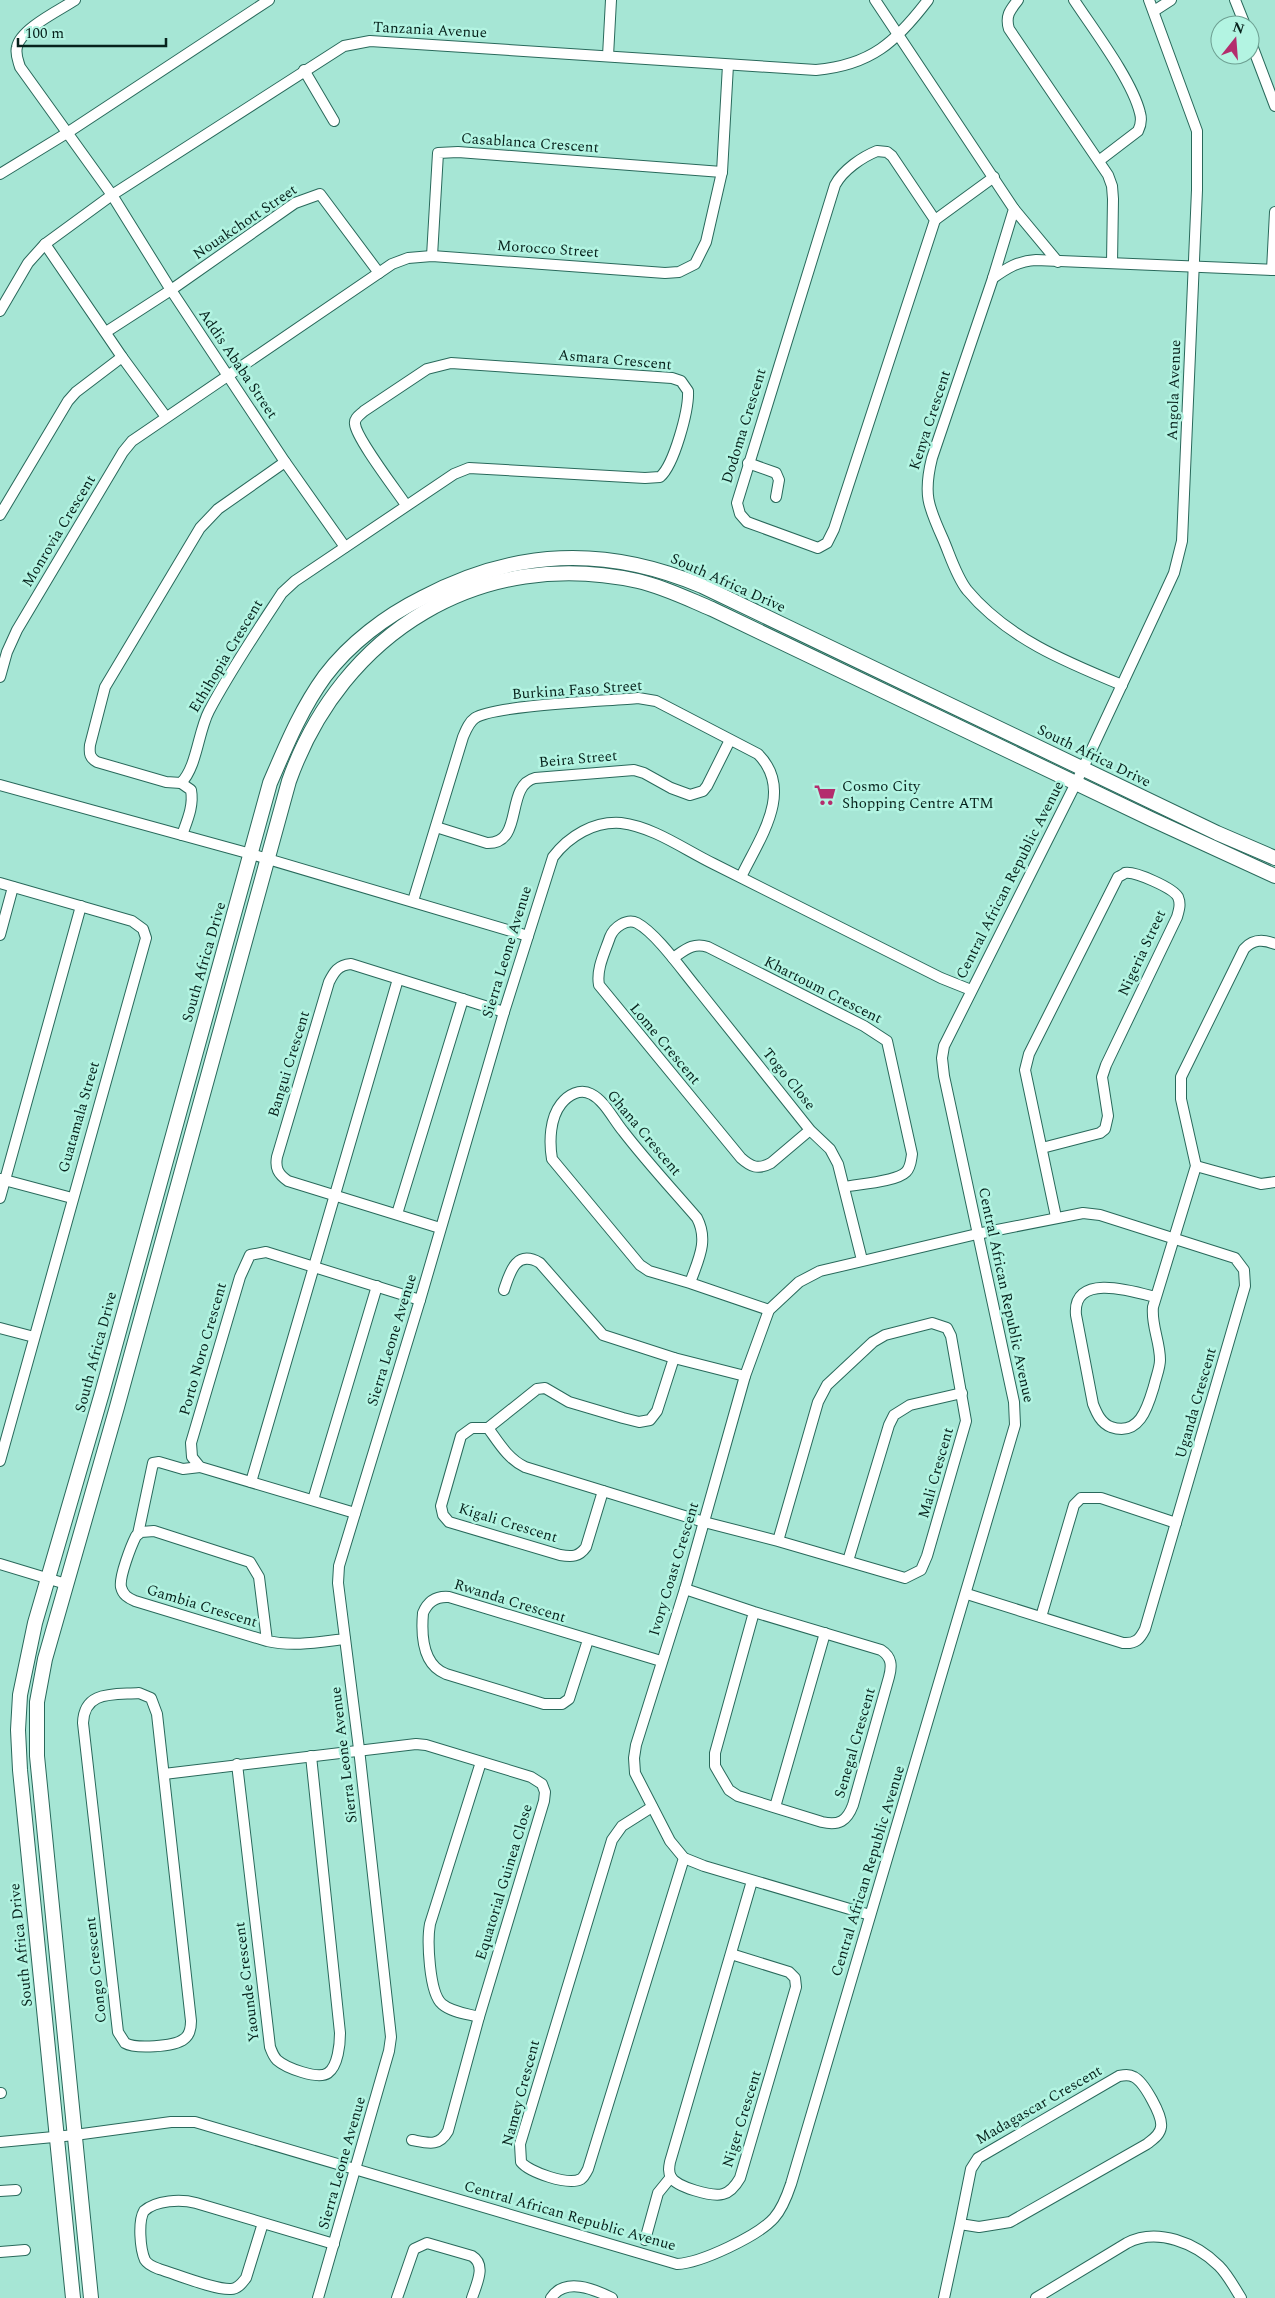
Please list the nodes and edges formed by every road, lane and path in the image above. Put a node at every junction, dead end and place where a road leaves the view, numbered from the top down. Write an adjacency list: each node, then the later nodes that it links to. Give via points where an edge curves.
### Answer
1 (75, 0): 20 (street, Addis Ababa Street, via 26,32 16,48 20,66)
2 (269, 0): 20 (street)
3 (611, 0): 14 (street)
4 (875, 0): 13 (street)
5 (928, 0): 13 (street, Tanzania Avenue)
6 (1018, 0): 21 (street, via 1007,18 1009,29)
7 (1074, 0): 21 (street, via 1127,82 1141,114 1138,131)
8 (1149, 0): 11 (street, Angola Avenue)
9 (1171, 0): 11 (street)
10 (1235, 0): 12 (street)
11 (1154, 11): 33 (street, Angola Avenue, via 1197,131)
12 (1240, 15)
13 (899, 36): 15 (street, Tanzania Avenue, via 855,63 836,68 816,70); 24 (street)
14 (608, 56): 15 (street, Tanzania Avenue); 17 (street, Tanzania Avenue, via 370,41 344,46)
15 (728, 65): 22 (street, Morocco Street)
16 (1259, 65): 18 (street)
17 (304, 70): 19 (street); 25 (street, Tanzania Avenue)
18 (1275, 106)
19 (334, 121)
20 (67, 133): 23 (street); 25 (street, Addis Ababa Street)
21 (1100, 160): 32 (street, via 1112,186)
22 (722, 172): 30 (street, Morocco Street, via 706,242 695,264 679,272); 30 (street, Casablanca Crescent, via 438,153)
23 (0, 174)
24 (994, 177): 26 (street); 28 (street)
25 (112, 195): 29 (street, Tanzania Avenue); 37 (street, Addis Ababa Street)
26 (1014, 209): 31 (street); 36 (street, Kenya Crescent)
27 (1275, 212): 34 (street)
28 (935, 220): 44 (street, Dodoma Crescent, via 887,152 869,154 839,177); 44 (street, Dodoma Crescent, via 827,543 818,548 809,546 747,522 737,504)
29 (45, 244): 38 (street, Tanzania Avenue, via 28,263); 39 (street)
30 (432, 256): 35 (street, Morocco Street, via 399,261)
31 (1058, 262): 32 (street); 36 (street, via 1023,261)
32 (1112, 264): 33 (street)
33 (1193, 267): 34 (street); 50 (street, Angola Avenue, via 1182,541 1174,573)
34 (1274, 270)
35 (379, 274): 37 (street, Nouakchott Street, via 320,194 296,203); 41 (street, Morocco Street)
36 (993, 278): 50 (street, Kenya Crescent, via 932,458 926,480 929,506 960,578 967,590 986,608 1024,639)
37 (170, 290): 39 (street, Nouakchott Street); 41 (street, Addis Ababa Street)
38 (0, 311)
39 (106, 332): 40 (street)
40 (122, 357): 42 (street); 47 (street, via 68,401)
41 (229, 376): 42 (street, Monrovia Crescent); 43 (street, Addis Ababa Street)
42 (166, 417): 49 (street, Monrovia Crescent, via 132,441 123,452 18,630)
43 (285, 462): 48 (street, Addis Ababa Street); 53 (street, via 209,517 105,687 90,745 92,759 166,782)
44 (748, 463): 45 (street, via 776,473)
45 (776, 497)
46 (406, 505): 46 (street, Asmara Crescent, via 469,468 660,477 670,464 687,406 688,391 681,381 672,378 451,363 426,369 355,419 361,439); 48 (street, Ethihopia Crescent)
47 (0, 515)
48 (345, 547): 53 (street, Ethihopia Crescent, via 282,593 209,712 190,770)
49 (0, 677)
50 (1122, 685): 52 (street, Angola Avenue)
51 (730, 740): 56 (street, Beira Street, via 707,786 698,794 681,792 634,770 535,778 521,787 510,828 502,840 487,843); 56 (street, Burkina Faso Street, via 648,699 484,714 474,718 463,737); 61 (street, Burkina Faso Street, via 765,761 775,788 770,818)
52 (1082, 768): 54 (street, Central African Republic Avenue); 58 (street, South Africa Drive, via 671,573 638,564 582,557 543,559 471,574 432,592 396,611 372,629 336,664 309,700 290,737 270,783); 59 (street, South Africa Drive)
53 (181, 783): 57 (street, via 191,790 192,795 192,806)
54 (1076, 783): 60 (street, South Africa Drive, via 668,590 605,576 566,573 524,576 497,581 456,596 417,616 389,636 344,680 300,748); 62 (street, South Africa Drive); 72 (street, Central African Republic Avenue)
55 (0, 786): 57 (street)
56 (436, 827): 65 (street, Burkina Faso Street)
57 (182, 835): 58 (street)
58 (251, 854): 60 (street); 115 (street, South Africa Drive)
59 (1275, 858)
60 (268, 860): 65 (street); 116 (street, South Africa Drive)
61 (741, 876): 68 (street, Sierra Leone Avenue, via 646,830 621,824 601,824 575,836 553,857); 72 (street, Sierra Leone Avenue, via 940,978)
62 (1275, 876)
63 (0, 883): 64 (street, Guatamala Street)
64 (13, 887): 66 (street, Guatamala Street); 67 (street)
65 (413, 901): 68 (street)
66 (81, 906): 78 (street); 83 (street, Guatamala Street, via 132,921 143,929 146,938)
67 (0, 935)
68 (528, 936): 74 (street, Sierra Leone Avenue)
69 (1275, 944): 77 (street, via 1261,940 1244,949 1181,1077 1180,1099)
70 (673, 958): 75 (street, Togo Close); 75 (street, Lome Crescent, via 645,928 635,922 625,922 611,934 599,971 599,985 750,1166 763,1167 771,1163); 80 (street, Khartoum Crescent, via 699,944 864,1026 887,1041 912,1154 911,1164 898,1177)
71 (398, 979): 73 (street, Bangui Crescent); 81 (street); 81 (street, Bangui Crescent, via 351,964 344,964 333,973 277,1157 277,1171 288,1181)
72 (971, 990): 87 (street, Central African Republic Avenue, via 942,1058)
73 (463, 999): 74 (street, Bangui Crescent); 84 (street)
74 (504, 1012): 86 (street, Sierra Leone Avenue)
75 (810, 1130): 80 (street, Togo Close, via 830,1149)
76 (1042, 1148): 76 (street, Nigeria Street, via 1025,1070 1029,1054 1118,877 1124,873 1133,874 1175,893 1180,906 1106,1065 1102,1078 1108,1124 1100,1133); 85 (street, Nigeria Street)
77 (1196, 1166): 79 (street, via 1261,1184); 88 (street)
78 (3, 1179): 82 (street); 83 (street)
79 (1275, 1182)
80 (844, 1187): 89 (street, Togo Close)
81 (335, 1195): 84 (street, Bangui Crescent); 90 (street)
82 (0, 1198)
83 (72, 1198): 98 (street, Guatamala Street)
84 (397, 1214): 86 (street, Bangui Crescent)
85 (1056, 1217): 87 (street, Uganda Crescent); 88 (street, Uganda Crescent, via 1095,1214)
86 (440, 1228): 95 (street, Sierra Leone Avenue)
87 (977, 1234): 89 (street, Ivory Coast Crescent); 118 (street, Central African Republic Avenue, via 1016,1414 1012,1439)
88 (1175, 1238): 94 (street); 110 (street, Uganda Crescent, via 1235,1258 1244,1270 1246,1280)
89 (862, 1260): 96 (street, Ivory Coast Crescent, via 808,1276)
90 (313, 1266): 92 (street, Porto Noro Crescent); 104 (street, Porto Noro Crescent, via 266,1252 256,1252 246,1261 191,1443 192,1457); 105 (street)
91 (690, 1283): 91 (street, Ghana Crescent, via 703,1240 703,1229 697,1218 600,1102 582,1091 566,1098 559,1106 552,1132 552,1159 640,1265 648,1271); 96 (street, Ghana Crescent)
92 (377, 1286): 95 (street, Porto Noro Crescent); 107 (street)
93 (504, 1290): 99 (street, via 515,1264 532,1259 540,1263 603,1335)
94 (1155, 1298): 94 (street, via 1152,1322 1160,1363 1148,1407 1137,1423 1124,1428 1111,1427 1097,1414 1093,1404 1076,1304 1085,1292 1105,1287 1124,1288)
95 (420, 1300): 108 (street, Sierra Leone Avenue)
96 (769, 1310): 100 (street, Ivory Coast Crescent)
97 (0, 1328): 98 (street)
98 (34, 1337): 103 (street, Guatamala Street)
99 (674, 1358): 100 (street); 102 (street, Kigali Crescent, via 657,1412 650,1420 639,1422 614,1416 569,1402 551,1391 537,1389)
100 (745, 1376): 109 (street, Ivory Coast Crescent)
101 (962, 1393): 112 (street, Mali Crescent, via 947,1328 932,1323 885,1335 873,1342 822,1393); 113 (street, via 910,1405 894,1415 888,1425); 113 (street, Mali Crescent, via 966,1421 963,1435 921,1570 905,1578)
102 (488, 1428): 106 (street, via 516,1463); 106 (street, Kigali Crescent, via 472,1428 459,1441 441,1506 449,1522 560,1555 576,1556 586,1547)
103 (0, 1461)
104 (200, 1467): 105 (street); 111 (street, via 183,1469 153,1463)
105 (251, 1482): 107 (street)
106 (603, 1490): 109 (street)
107 (313, 1500): 108 (street)
108 (354, 1513): 122 (street, Sierra Leone Avenue, via 338,1573)
109 (704, 1522): 112 (street, Mali Crescent); 117 (street, Ivory Coast Crescent)
110 (1176, 1523): 120 (street, Uganda Crescent, via 1145,1629 1136,1641 1124,1643); 120 (street, via 1101,1498 1081,1498 1074,1505)
111 (138, 1534): 124 (street, Gambia Crescent, via 154,1531 250,1562 259,1577); 124 (street, Gambia Crescent, via 121,1582 126,1596)
112 (778, 1541): 113 (street, Mali Crescent)
113 (848, 1561)
114 (0, 1564): 115 (street)
115 (48, 1579): 116 (street); 139 (street, South Africa Drive, via 22,1680 18,1730)
116 (66, 1584): 138 (street, South Africa Drive, via 41,1678 36,1735)
117 (685, 1589): 119 (street, Senegal Crescent); 125 (street, Ivory Coast Crescent)
118 (967, 1594): 120 (street, Uganda Crescent); 135 (street, Central African Republic Avenue)
119 (754, 1612): 121 (street, Senegal Crescent); 132 (street, Senegal Crescent, via 715,1759 718,1773 733,1793)
120 (1041, 1617)
121 (825, 1633): 132 (street); 132 (street, Senegal Crescent, via 881,1650 891,1662 853,1805 847,1818 835,1824)
122 (345, 1639): 124 (street, Gambia Crescent, via 289,1645); 126 (street, Sierra Leone Avenue)
123 (588, 1640): 123 (street, Rwanda Crescent, via 569,1699 562,1704 544,1704 436,1669 428,1658 423,1612 439,1596 449,1597); 125 (street, Rwanda Crescent)
124 (267, 1641)
125 (661, 1661): 131 (street, Ivory Coast Crescent, via 634,1758 635,1773)
126 (359, 1749): 127 (street, Equatorial Guinea Close); 128 (street, Equatorial Guinea Close, via 421,1744); 142 (street, Sierra Leone Avenue, via 391,2037)
127 (311, 1756): 129 (street, Equatorial Guinea Close); 129 (street, Yaounde Crescent, via 340,2033 332,2068 319,2076 285,2066 274,2057 270,2047)
128 (481, 1762): 137 (street, via 428,1937 437,1998 446,2007); 137 (street, Equatorial Guinea Close, via 536,1779 542,1784 545,1795)
129 (237, 1764): 130 (street, Equatorial Guinea Close)
130 (164, 1774): 130 (street, Congo Crescent, via 157,1714 151,1698 139,1693 105,1696 88,1704 83,1723 117,2024 122,2040 136,2047 179,2042 187,2036 190,2028)
131 (652, 1807): 133 (street, Ivory Coast Crescent, via 670,1841); 133 (street, Namey Crescent, via 622,1826 612,1840 520,2144 521,2162 529,2169 573,2181 580,2179 588,2169)
132 (774, 1807)
133 (684, 1858): 134 (street)
134 (752, 1881): 135 (street); 136 (street)
135 (870, 1915): 142 (street, Central African Republic Avenue, via 786,2198 768,2224 707,2258 687,2263 665,2261)
136 (731, 1954): 143 (street, via 670,2162); 143 (street, Niger Crescent, via 789,1972 795,1978 796,1992 737,2184 726,2193 715,2194 684,2186)
137 (479, 2017): 140 (street, Equatorial Guinea Close, via 448,2131 436,2144)
138 (75, 2135): 139 (street, Central African Republic Avenue); 142 (street, Central African Republic Avenue, via 189,2121); 154 (street, South Africa Drive)
139 (59, 2137): 141 (street, Central African Republic Avenue); 153 (street, South Africa Drive)
140 (412, 2140)
141 (0, 2142)
142 (356, 2168): 149 (street, Sierra Leone Avenue)
143 (671, 2177): 148 (street, via 658,2193)
144 (16, 2190): 145 (street)
145 (0, 2191)
146 (263, 2223): 146 (street, via 190,2201 156,2204 144,2211 141,2219 145,2259 159,2269 234,2289 246,2278); 149 (street)
147 (960, 2224): 147 (street, Madagascar Crescent, via 978,2227 1010,2222 1154,2139 1161,2130 1161,2120 1143,2085 1134,2077 1119,2076 976,2160 971,2169); 160 (street, Madagascar Crescent)
148 (645, 2240)
149 (334, 2244): 155 (street, Sierra Leone Avenue)
150 (25, 2250): 151 (street)
151 (0, 2252)
152 (1044, 2296): 161 (street, via 1127,2243 1156,2235 1176,2240 1213,2260)
153 (73, 2298)
154 (91, 2298)
155 (318, 2298)
156 (397, 2298): 157 (street, via 414,2249 426,2242 478,2260 480,2269)
157 (472, 2298)
158 (551, 2298): 159 (street, via 560,2289 575,2286)
159 (612, 2298)
160 (944, 2298)
161 (1241, 2298)

